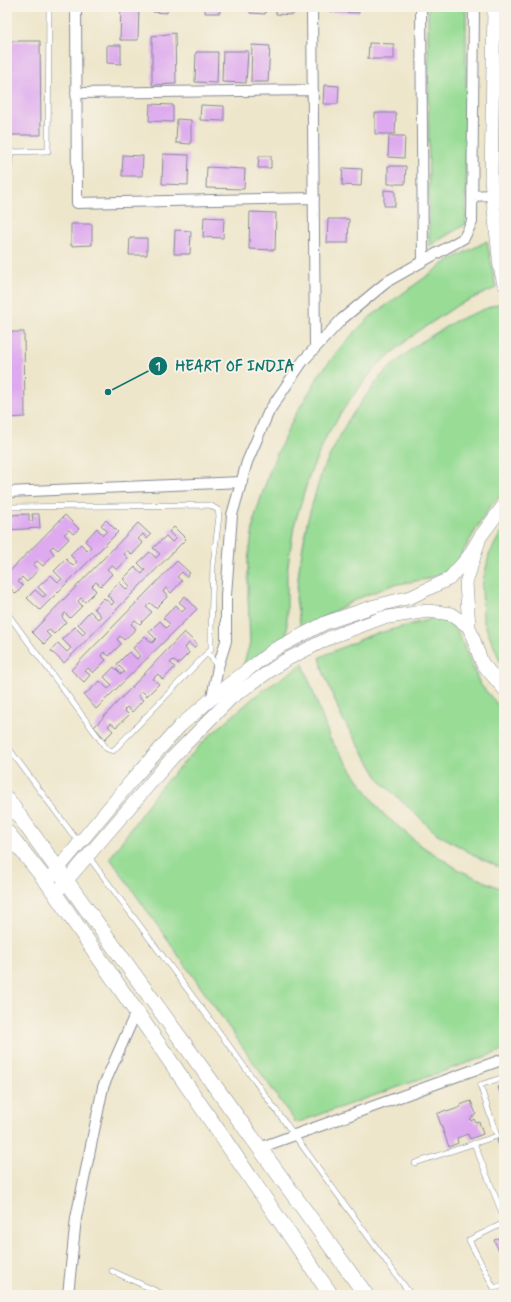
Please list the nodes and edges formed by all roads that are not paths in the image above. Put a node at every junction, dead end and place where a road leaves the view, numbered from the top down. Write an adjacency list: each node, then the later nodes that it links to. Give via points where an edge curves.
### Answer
1 (49, 7): 9 (lane, via 48,151 11,152)
2 (76, 7): 8 (street)
3 (312, 7): 7 (street)
4 (421, 7): 13 (street)
5 (474, 7): 11 (street)
6 (494, 7): 10 (street)
7 (313, 90): 8 (street); 12 (street)
8 (76, 92): 12 (street, via 77,203)
9 (7, 183)
10 (492, 195): 11 (street); 14 (street)
11 (472, 196): 13 (street, via 472,222 464,238)
12 (314, 198): 15 (street)
13 (423, 261): 15 (street, via 388,281 342,319)
14 (504, 284)
15 (315, 348): 16 (street, via 302,361 269,411 247,462)
16 (242, 482): 17 (street); 24 (street, via 232,515 226,595 226,641)
17 (7, 492)
18 (504, 505): 20 (street)
19 (7, 507): 23 (lane, via 214,507 218,510 219,516 213,565 212,644)
20 (480, 537): 22 (street, via 466,583); 26 (street, via 468,557 449,579 411,597 325,623 275,649)
21 (7, 613): 23 (lane, via 107,749 113,751)
22 (469, 627): 25 (street, via 482,663); 31 (street, via 451,614 428,611 382,618 331,637 284,661 231,698 172,758)
23 (208, 652): 24 (lane)
24 (218, 667): 26 (street)
25 (504, 690)
26 (212, 698): 30 (street, via 180,726)
27 (7, 746): 30 (lane)
28 (7, 798): 32 (main road)
29 (7, 832): 33 (main road)
30 (79, 844): 31 (lane); 32 (street)
31 (88, 856): 32 (street); 37 (lane)
32 (62, 875): 33 (street); 39 (main road)
33 (51, 888): 34 (main road)
34 (136, 1012): 45 (street, via 103,1087 76,1218); 47 (main road)
35 (504, 1059): 37 (street)
36 (504, 1077): 38 (lane, via 480,1085 496,1136)
37 (294, 1135): 39 (street); 49 (lane)
38 (474, 1143): 40 (lane); 41 (lane)
39 (259, 1148): 48 (main road)
40 (415, 1163)
41 (504, 1218)
42 (504, 1223): 44 (lane, via 469,1240 494,1288)
43 (112, 1271): 46 (lane)
44 (504, 1285)
45 (68, 1295)
46 (165, 1295)
47 (331, 1295)
48 (366, 1295)
49 (411, 1295)

